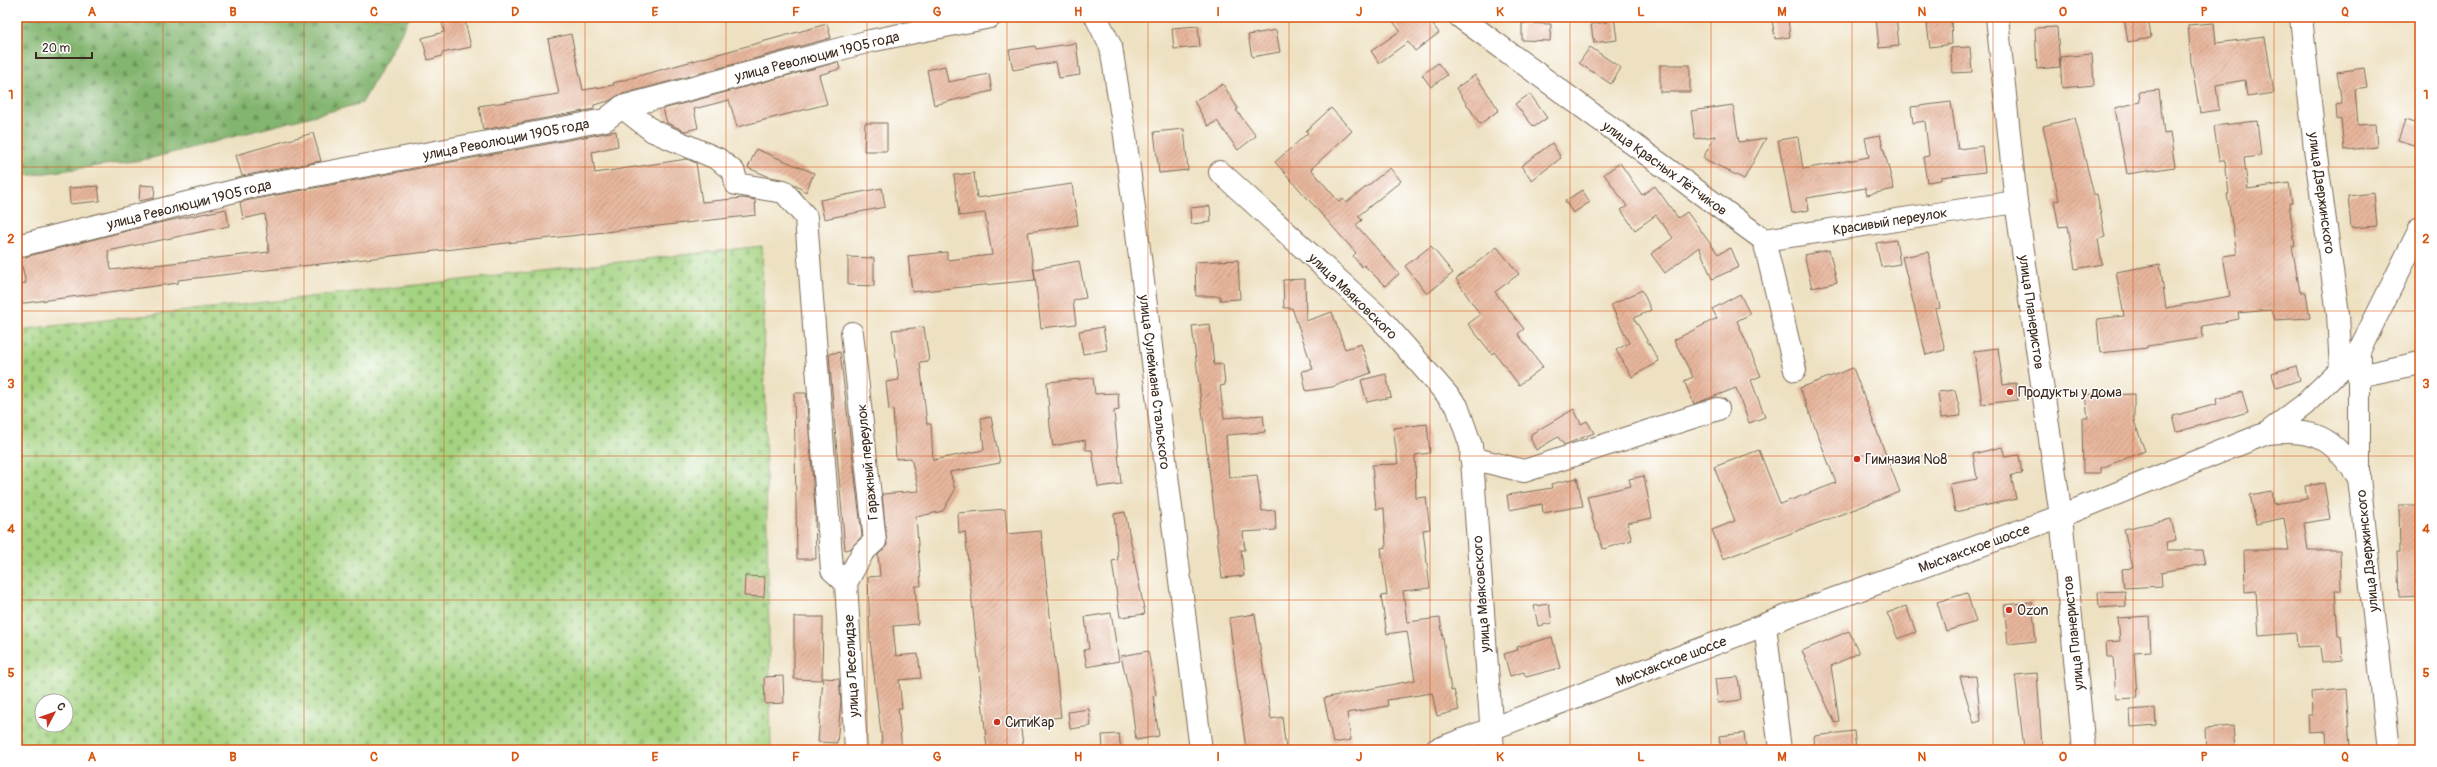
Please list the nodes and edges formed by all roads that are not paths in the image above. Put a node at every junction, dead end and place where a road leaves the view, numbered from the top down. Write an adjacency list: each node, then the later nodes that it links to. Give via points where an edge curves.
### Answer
1 (990, 17): 6 (street, улица Революции 1905 года, via 870,41)
2 (1096, 17): 25 (street, улица Сулеймана Стальского, via 1112,47 1125,136)
3 (1460, 17): 10 (street, улица Красных Лётчиков)
4 (1997, 17): 8 (street, улица Планеристов)
5 (2301, 17): 15 (street, улица Дзержинского, via 2338,314)
6 (622, 107): 11 (street, улица Революции 1905 года, via 605,120 246,188); 21 (street, via 653,131 718,159 734,172 736,184 784,192 806,217 832,570)
7 (1220, 172): 18 (street, улица Маяковского, via 1380,318 1457,406 1471,446)
8 (2016, 202): 10 (street, Красивый переулок); 20 (street, улица Планеристов)
9 (2420, 229): 15 (street, улица Дзержинского)
10 (1764, 240): 14 (street)
11 (17, 246)
12 (852, 332): 21 (street, Гаражный переулок, via 875,541 864,552)
13 (2420, 363): 15 (street)
14 (1795, 370)
15 (2350, 373): 17 (street, Мысхакское шоссе); 19 (street, улица Дзержинского)
16 (1718, 409): 18 (street, via 1524,471)
17 (2267, 433): 19 (street, via 2297,431 2329,442 2343,454); 20 (street, Мысхакское шоссе)
18 (1472, 458): 23 (street, улица Маяковского)
19 (2358, 478): 29 (street, улица Дзержинского)
20 (2061, 516): 22 (street, Мысхакское шоссе); 28 (street, улица Планеристов)
21 (846, 583): 24 (street, улица Леселидзе)
22 (1765, 625): 23 (street, Мысхакское шоссе); 27 (street)
23 (1491, 740): 26 (street, Мысхакское шоссе)
24 (856, 750)
25 (1201, 750)
26 (1436, 750)
27 (1780, 750)
28 (2084, 750)
29 (2389, 750)

